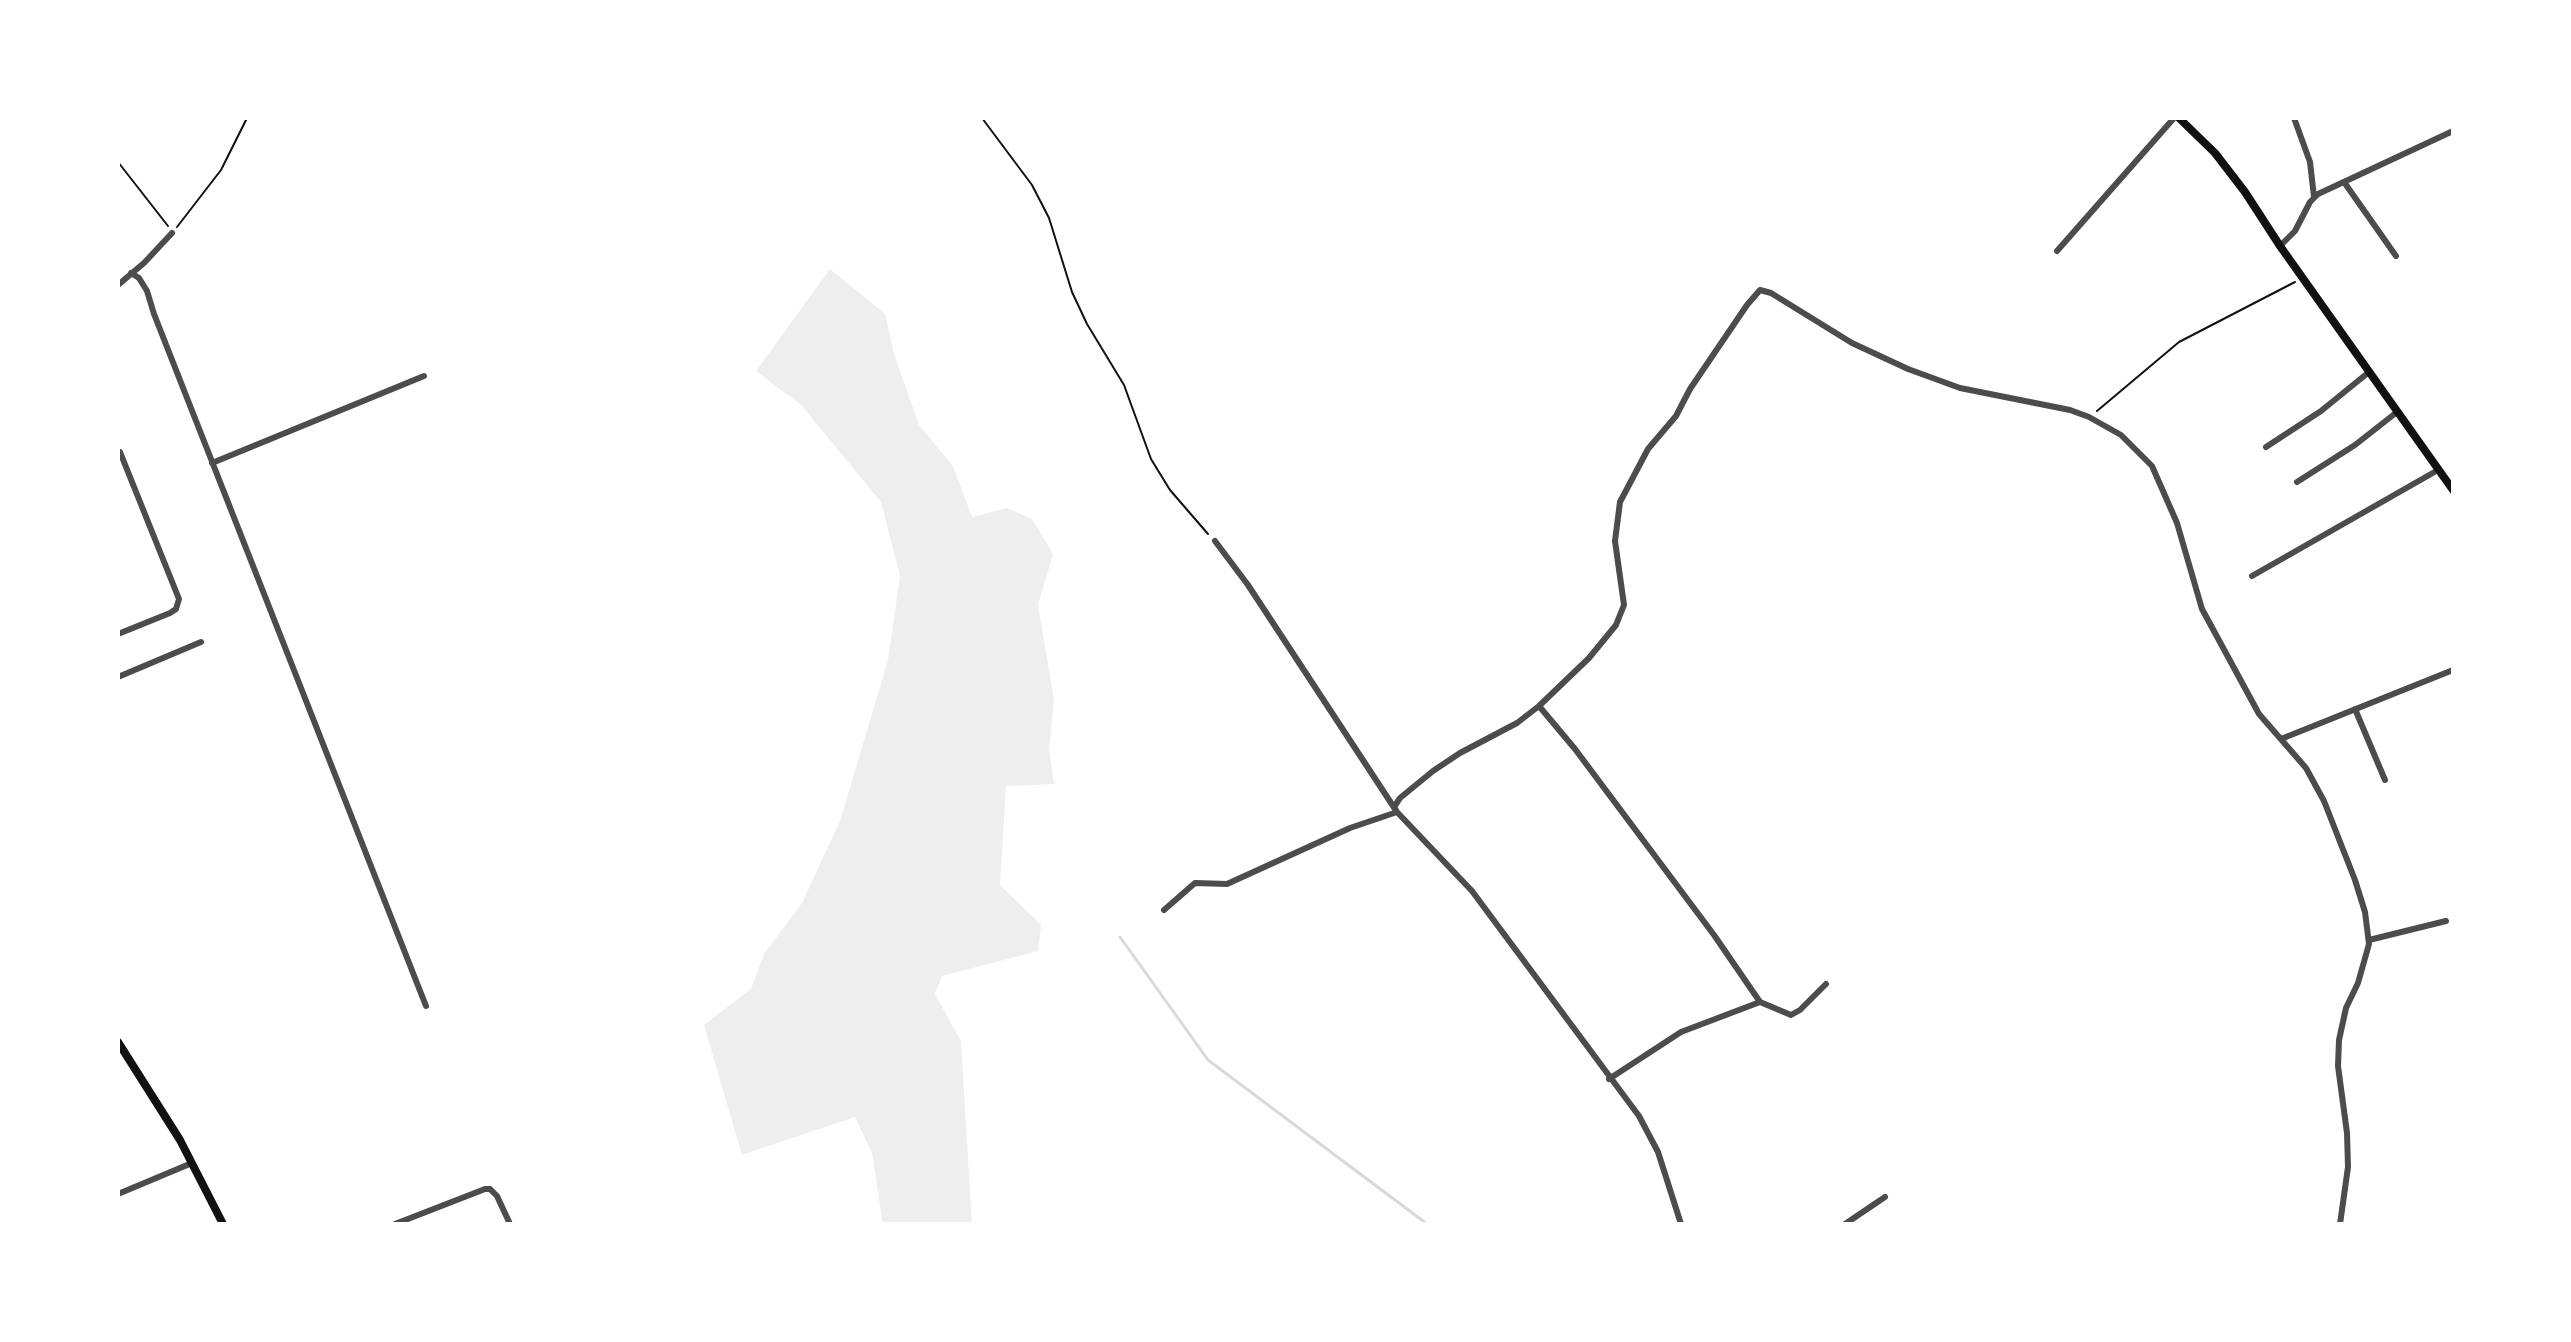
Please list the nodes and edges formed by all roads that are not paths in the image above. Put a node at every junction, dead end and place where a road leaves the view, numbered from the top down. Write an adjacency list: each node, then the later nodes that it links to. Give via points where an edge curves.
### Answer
1 (2176, 118): 7 (main road, via 2227,168); 8 (street)
2 (2294, 118): 5 (street, via 2310,162)
3 (2453, 131): 4 (street)
4 (2344, 182): 5 (street); 9 (street)
5 (2314, 197): 7 (street)
6 (172, 233): 10 (street)
7 (2280, 246): 12 (main road)
8 (2057, 251)
9 (2396, 256)
10 (131, 273): 11 (street); 17 (street, via 147,291)
11 (118, 285)
12 (2369, 372): 14 (main road); 15 (street)
13 (424, 376): 17 (street)
14 (2397, 412): 18 (main road); 19 (street)
15 (2266, 447)
16 (120, 452): 23 (street, via 179,599 170,613)
17 (212, 463): 37 (street)
18 (2438, 470): 20 (main road); 22 (street)
19 (2297, 482)
20 (2453, 490)
21 (1215, 541): 31 (street)
22 (2252, 576)
23 (118, 634)
24 (201, 642): 26 (street)
25 (2453, 670): 28 (street)
26 (118, 677)
27 (1539, 706): 29 (street, via 1589,658 1622,615 1615,521 1628,483 1760,290 1908,369 1960,388 2070,410 2121,435 2152,466 2177,523 2202,609 2259,714); 31 (street, via 1433,771 1400,798); 36 (street)
28 (2355, 709): 29 (street); 30 (street)
29 (2281, 739): 34 (street, via 2306,768 2324,801 2355,880)
30 (2385, 780)
31 (1396, 810): 32 (street, via 1227,884 1195,883); 39 (street, via 1472,891)
32 (1164, 910)
33 (2446, 921): 34 (street)
34 (2369, 940): 48 (street, via 2339,1040 2348,1167)
35 (1826, 984): 36 (street, via 1791,1015)
36 (1760, 1002): 39 (street, via 1681,1032)
37 (426, 1006)
38 (118, 1042): 40 (main road)
39 (1609, 1079): 46 (street, via 1654,1142)
40 (193, 1163): 41 (street); 43 (main road)
41 (118, 1194)
42 (1885, 1197): 47 (street)
43 (223, 1224)
44 (395, 1224): 45 (street, via 490,1189)
45 (510, 1224)
46 (1681, 1224)
47 (1845, 1224)
48 (2340, 1224)

